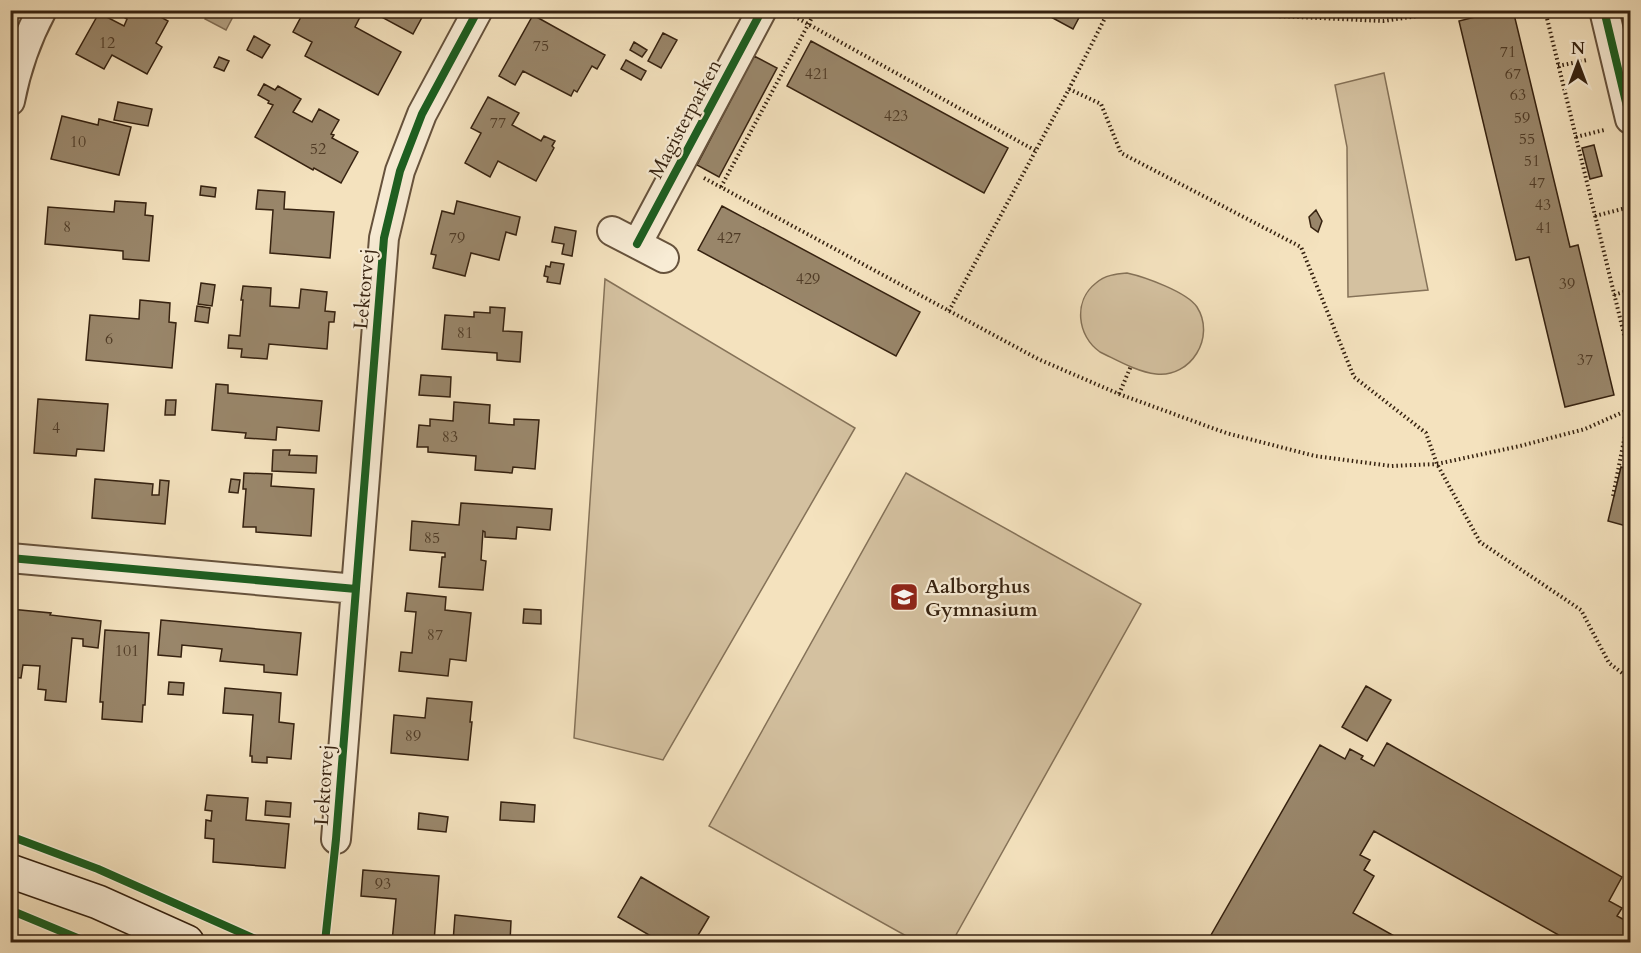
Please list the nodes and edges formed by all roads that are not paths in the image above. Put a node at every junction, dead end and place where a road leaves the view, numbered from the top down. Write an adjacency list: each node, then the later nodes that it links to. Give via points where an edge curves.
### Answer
1 (42, 10): 5 (street)
2 (478, 10): 11 (street, Lektorvej, via 422,114 400,171 384,238)
3 (762, 10): 8 (street, Magisterparken)
4 (1604, 10): 6 (street)
5 (10, 101)
6 (1630, 119)
7 (612, 231): 8 (street)
8 (637, 244): 9 (street)
9 (663, 258)
10 (10, 558): 11 (street)
11 (356, 590): 12 (street, Lektorvej)
12 (336, 839)
13 (10, 871): 14 (main road, via 98,902)
14 (187, 942)

